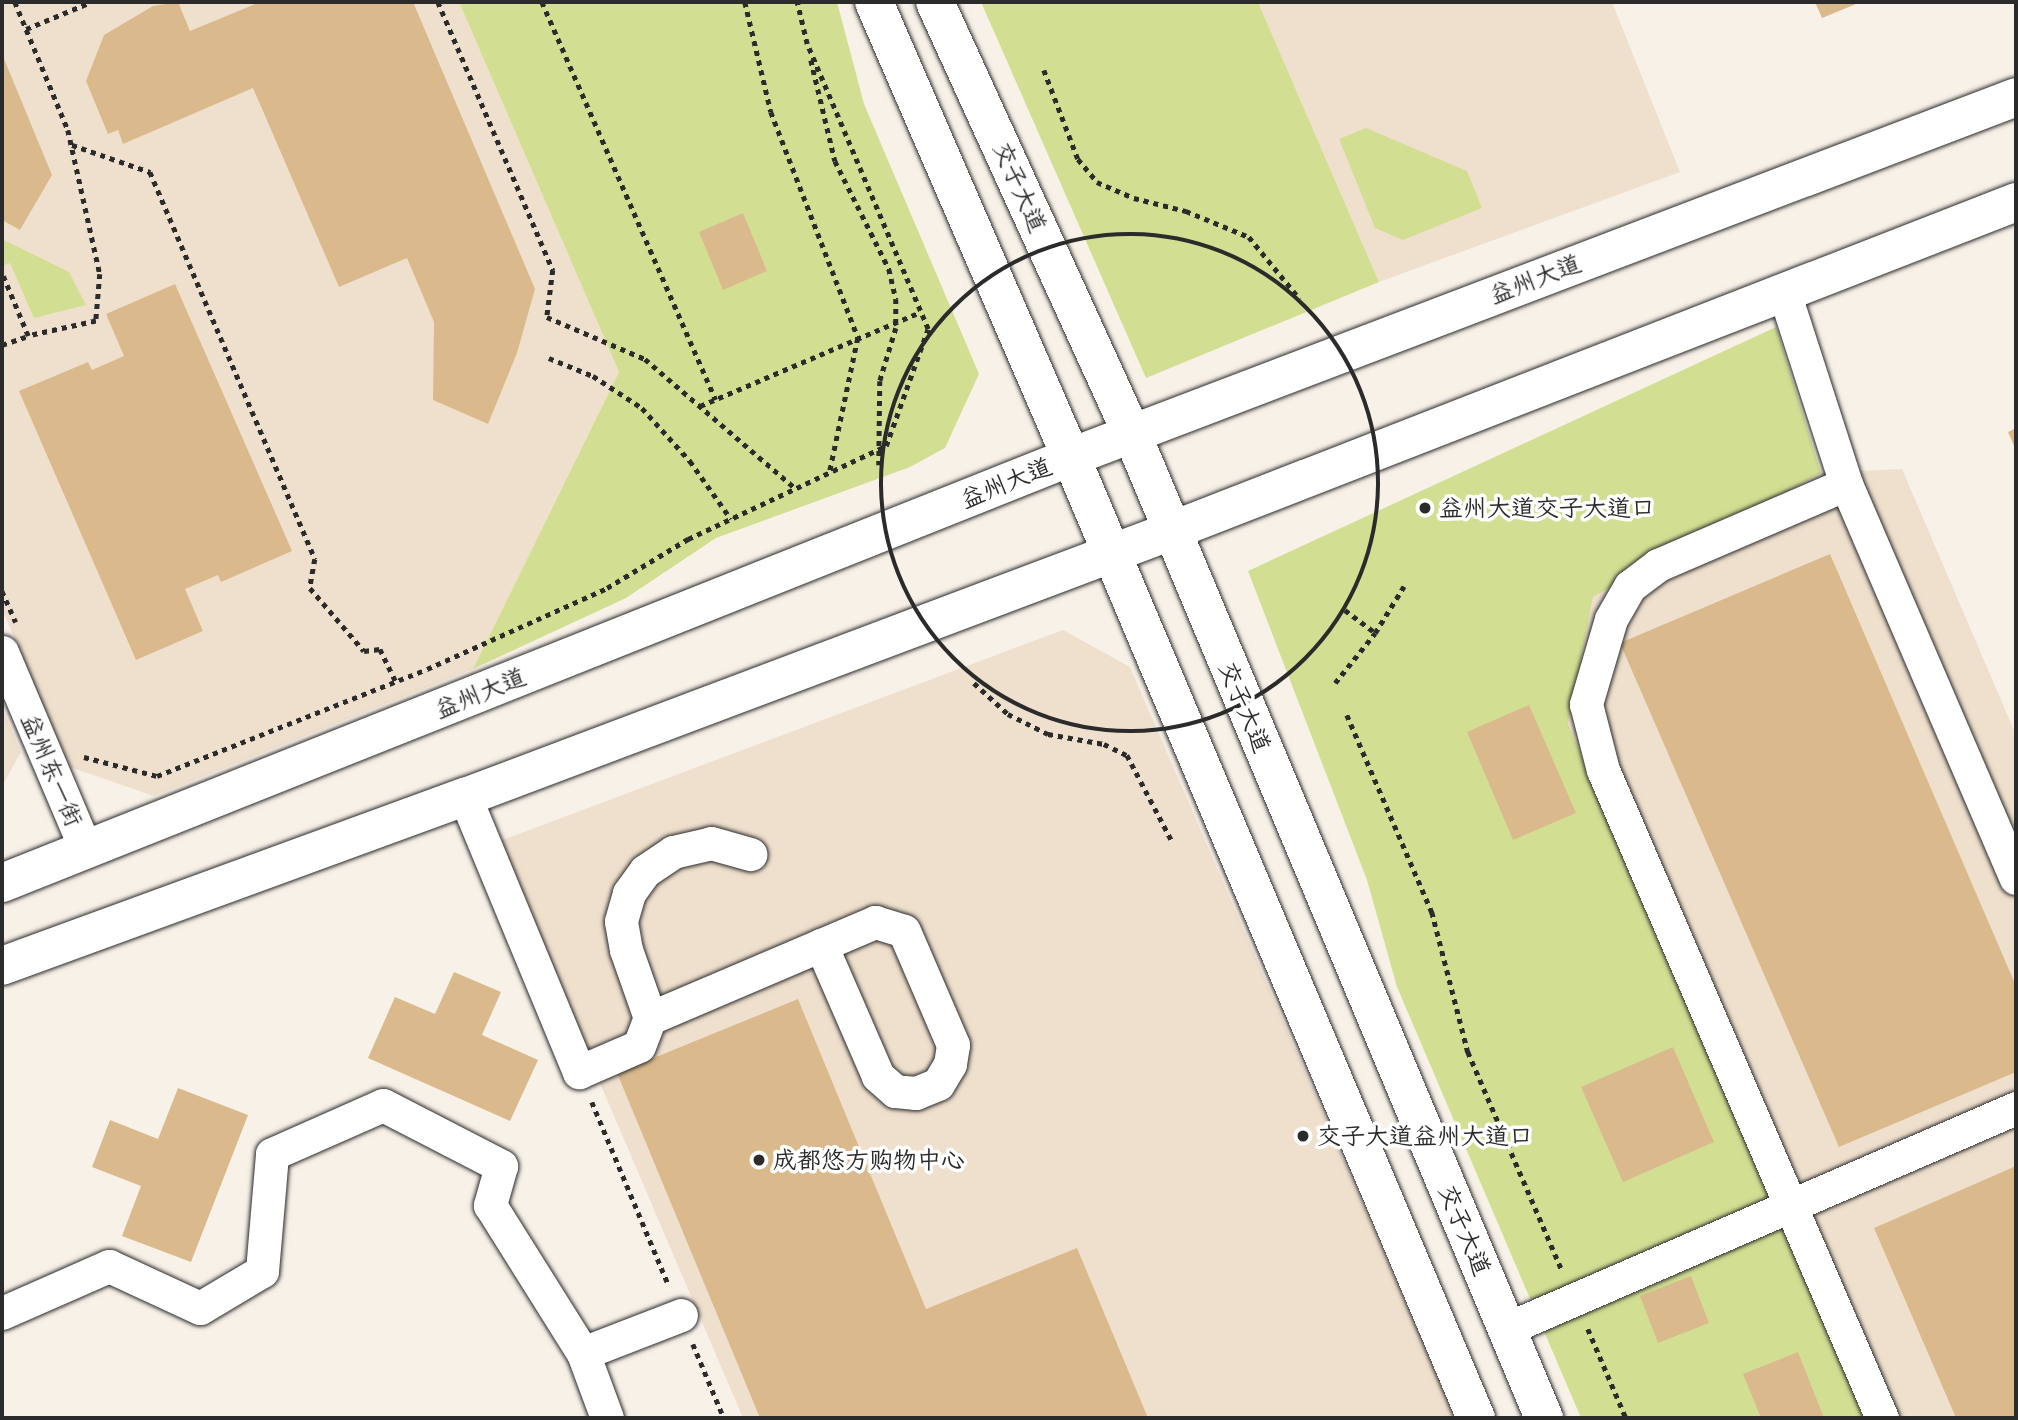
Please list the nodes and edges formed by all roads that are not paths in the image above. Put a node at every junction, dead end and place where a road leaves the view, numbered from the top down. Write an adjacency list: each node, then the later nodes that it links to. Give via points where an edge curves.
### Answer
1 (874, 2): 7 (main road)
2 (935, 2): 6 (main road, 交子大道)
3 (2016, 97): 6 (main road, 益州大道)
4 (2016, 202): 5 (main road)
5 (1784, 292): 8 (street); 9 (main road)
6 (1132, 434): 7 (main road, 益州大道); 9 (main road, 交子大道)
7 (1071, 457): 10 (main road); 13 (main road, 益州大道)
8 (1846, 484): 15 (street); 21 (street, via 1658,565 1630,586 1611,619 1586,704 1603,770)
9 (1171, 531): 10 (main road); 24 (main road, 交子大道)
10 (1111, 552): 12 (main road); 27 (main road)
11 (10, 640): 13 (street, 益州东一街)
12 (465, 797): 18 (main road); 19 (street, via 579,1072 639,1046)
13 (86, 850): 16 (main road, 益州大道)
14 (750, 853): 19 (street, via 711,843 673,852 645,871 629,893 621,921)
15 (2016, 877)
16 (2, 883)
17 (821, 945): 17 (street, via 875,922 904,931 953,1045 950,1063 938,1084 916,1093 895,1091 878,1076); 19 (street)
18 (2, 966)
19 (649, 1018)
20 (2016, 1108): 21 (street)
21 (1790, 1206): 24 (street); 29 (street)
22 (2, 1313): 25 (street, via 108,1266 200,1308 262,1270 272,1154 383,1105 501,1166 490,1205)
23 (681, 1315): 25 (street)
24 (1506, 1329): 28 (main road, 交子大道)
25 (583, 1353): 26 (street)
26 (607, 1418)
27 (1476, 1418)
28 (1544, 1418)
29 (1882, 1418)

